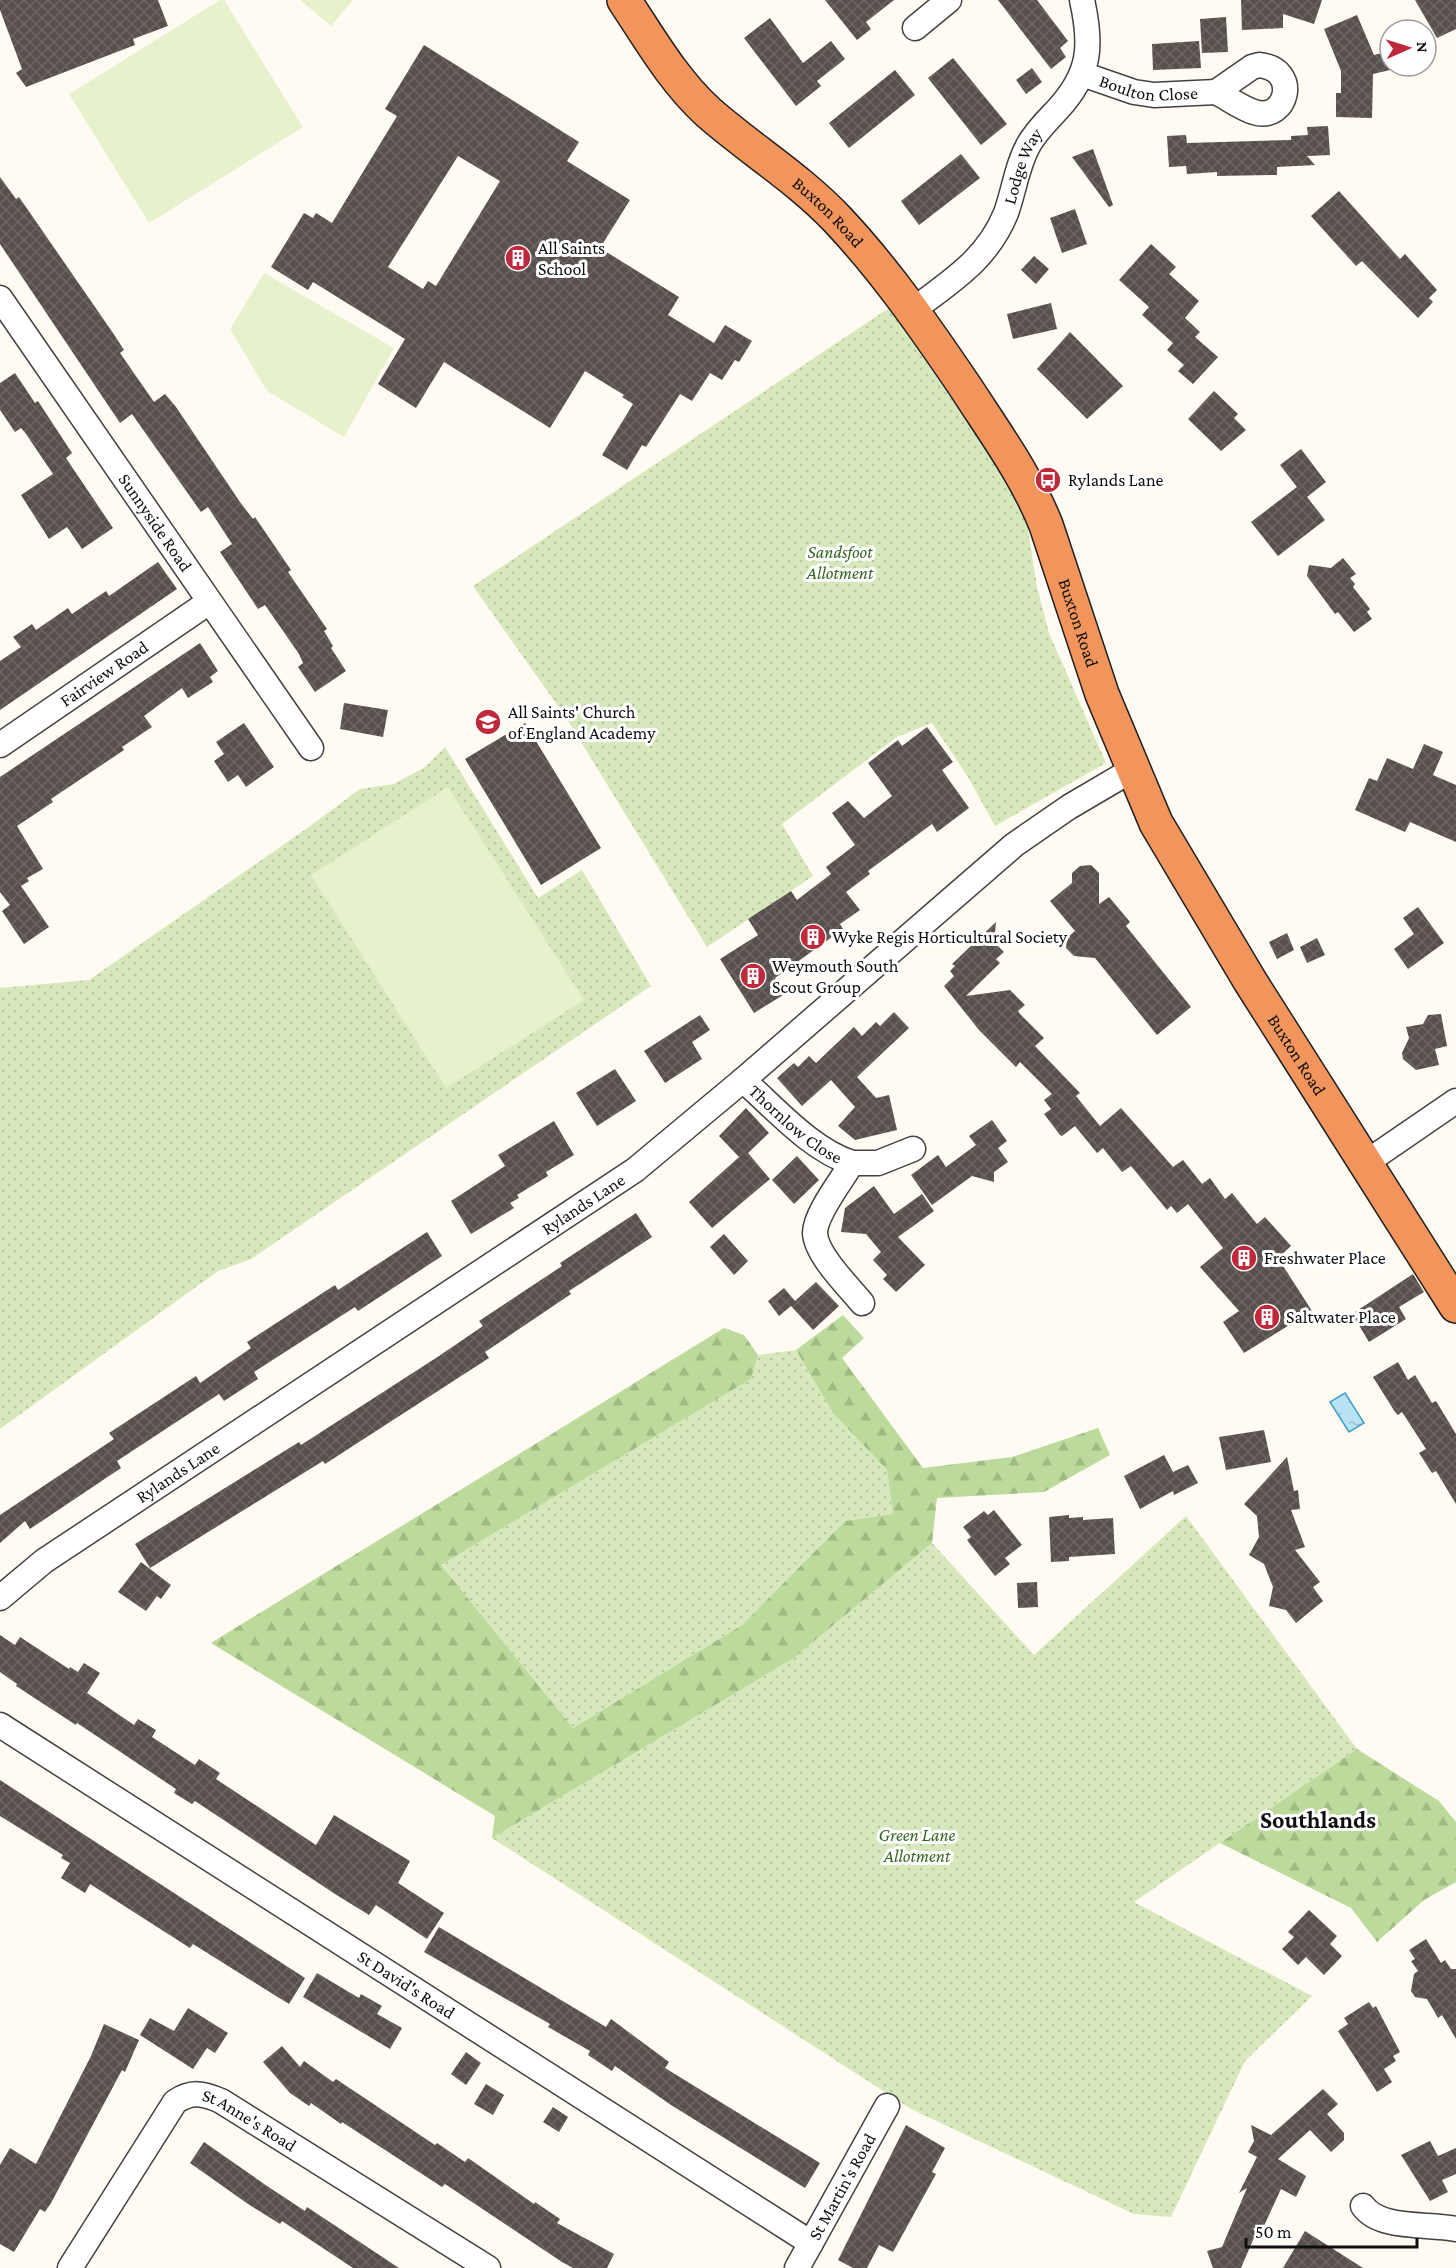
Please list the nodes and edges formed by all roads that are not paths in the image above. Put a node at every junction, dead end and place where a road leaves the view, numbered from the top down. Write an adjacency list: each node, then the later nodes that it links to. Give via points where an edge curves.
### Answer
1 (624, 0): 8 (highway, Buxton Road, via 686,90 806,188)
2 (949, 0): 4 (street)
3 (1082, 0): 5 (street, Lodge Way, via 1089,34)
4 (915, 28)
5 (1082, 75): 6 (street, Boulton Close, via 1144,94); 8 (street, Lodge Way, via 1027,147 1007,211 983,255)
6 (1216, 92)
7 (0, 298): 9 (street, Sunnyside Road)
8 (913, 310): 12 (highway, Buxton Road, via 1035,497)
9 (209, 602): 10 (street, Fairview Road); 11 (street, Sunnyside Road)
10 (0, 745)
11 (311, 748)
12 (1132, 770): 13 (street, Rylands Lane, via 1014,845); 17 (highway, Buxton Road, via 1156,823 1194,890)
13 (743, 1080): 16 (street, Thornlow Close, via 830,1155); 20 (street, Rylands Lane, via 617,1183 54,1555)
14 (1456, 1101): 17 (street)
15 (913, 1149): 16 (street, Thornlow Close, via 878,1163)
16 (852, 1163): 18 (street, Thornlow Close, via 819,1218 815,1233 823,1254)
17 (1364, 1164): 19 (highway, Buxton Road)
18 (862, 1303)
19 (1456, 1306)
20 (0, 1598)
21 (0, 1725): 25 (street, St David's Road)
22 (887, 2106): 25 (street, St Martin's Road)
23 (1363, 2206): 24 (street, via 1369,2215 1384,2221)
24 (1456, 2229)
25 (811, 2243): 28 (street, St Martin's Road)
26 (70, 2268): 27 (street, St Anne's Road, via 175,2102 195,2093 221,2101)
27 (488, 2268)
28 (797, 2268)

